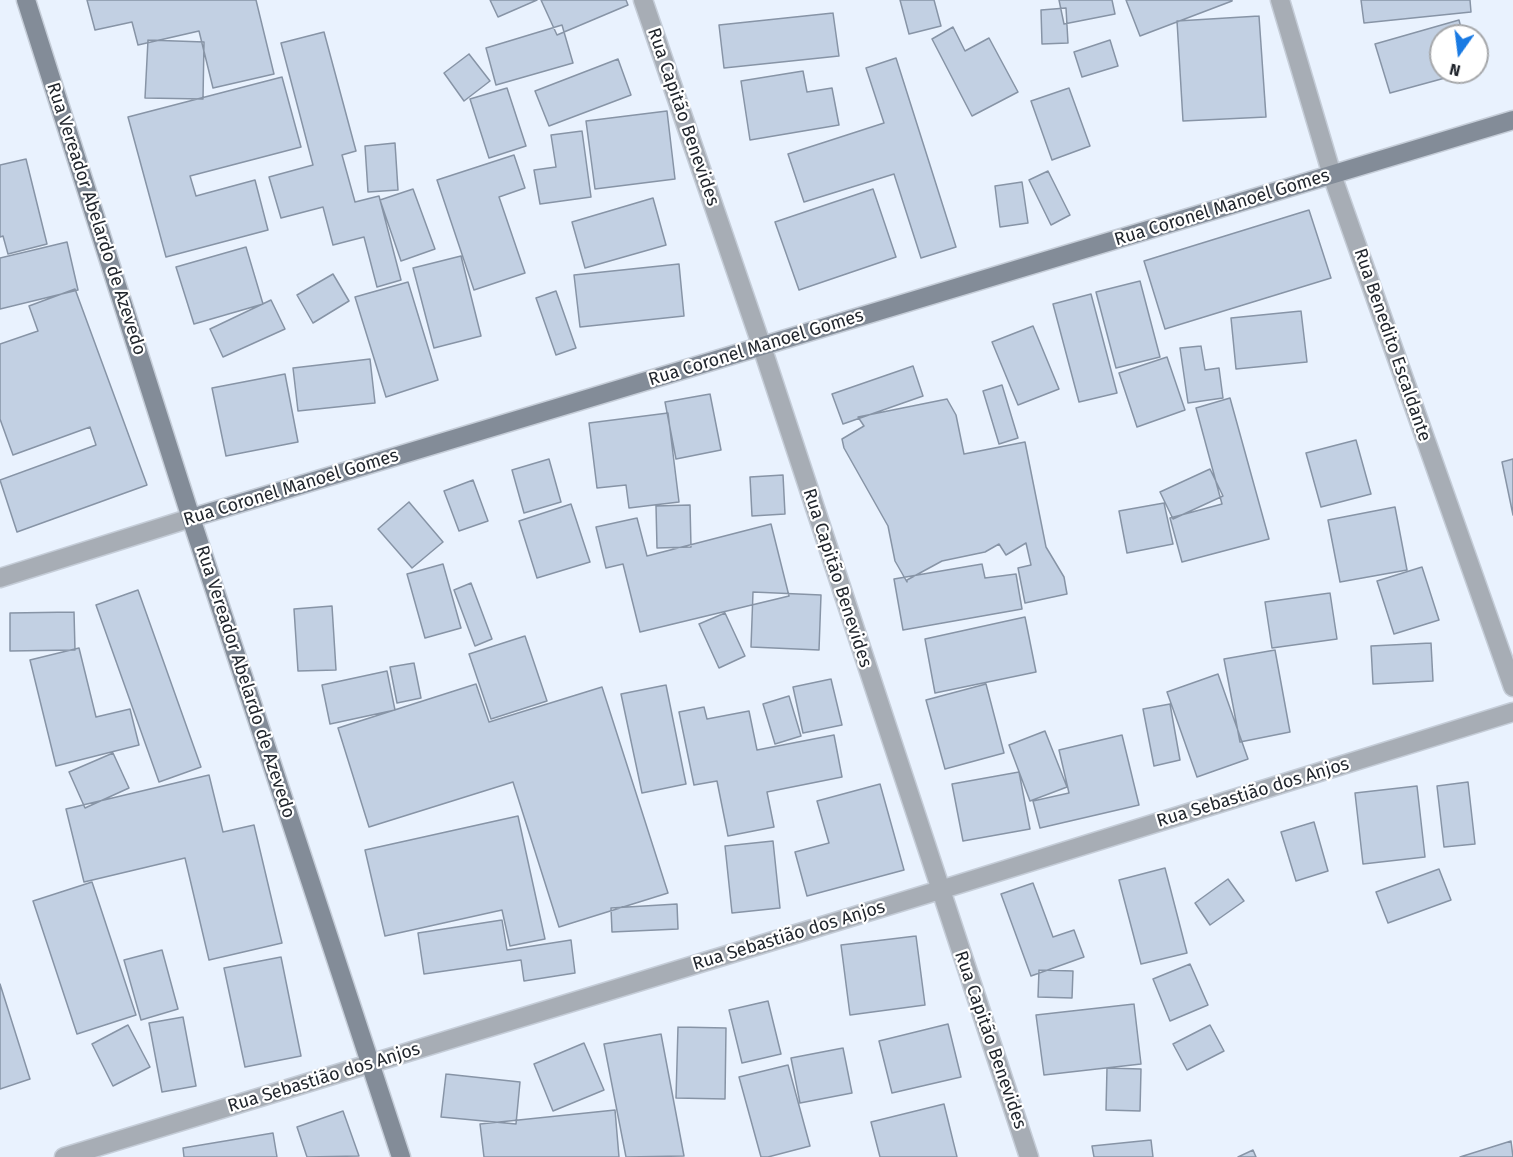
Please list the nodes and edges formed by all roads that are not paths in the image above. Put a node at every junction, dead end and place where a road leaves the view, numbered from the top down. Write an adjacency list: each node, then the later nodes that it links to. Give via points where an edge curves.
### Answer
1 (26, 0): 7 (street, Rua Vereador Abelardo de Azevedo)
2 (643, 0): 6 (street, Rua Capitão Benevides)
3 (1280, 0): 5 (street, Rua Benedito Escaldante)
4 (1513, 120): 5 (street, Rua Coronel Manoel Gomes)
5 (1332, 175): 6 (street, Rua Coronel Manoel Gomes); 9 (street, Rua Benedito Escaldante)
6 (762, 347): 7 (street, Rua Coronel Manoel Gomes); 11 (street, Rua Capitão Benevides)
7 (191, 518): 8 (street, Rua Coronel Manoel Gomes); 12 (street, Rua Vereador Abelardo de Azevedo)
8 (0, 578)
9 (1513, 687)
10 (1513, 712): 11 (street, Rua Sebastião dos Anjos)
11 (940, 890): 12 (street, Rua Sebastião dos Anjos); 15 (street, Rua Capitão Benevides)
12 (369, 1065): 13 (street, Rua Sebastião dos Anjos); 14 (street, Rua Vereador Abelardo de Azevedo)
13 (64, 1157)
14 (401, 1157)
15 (1029, 1157)

